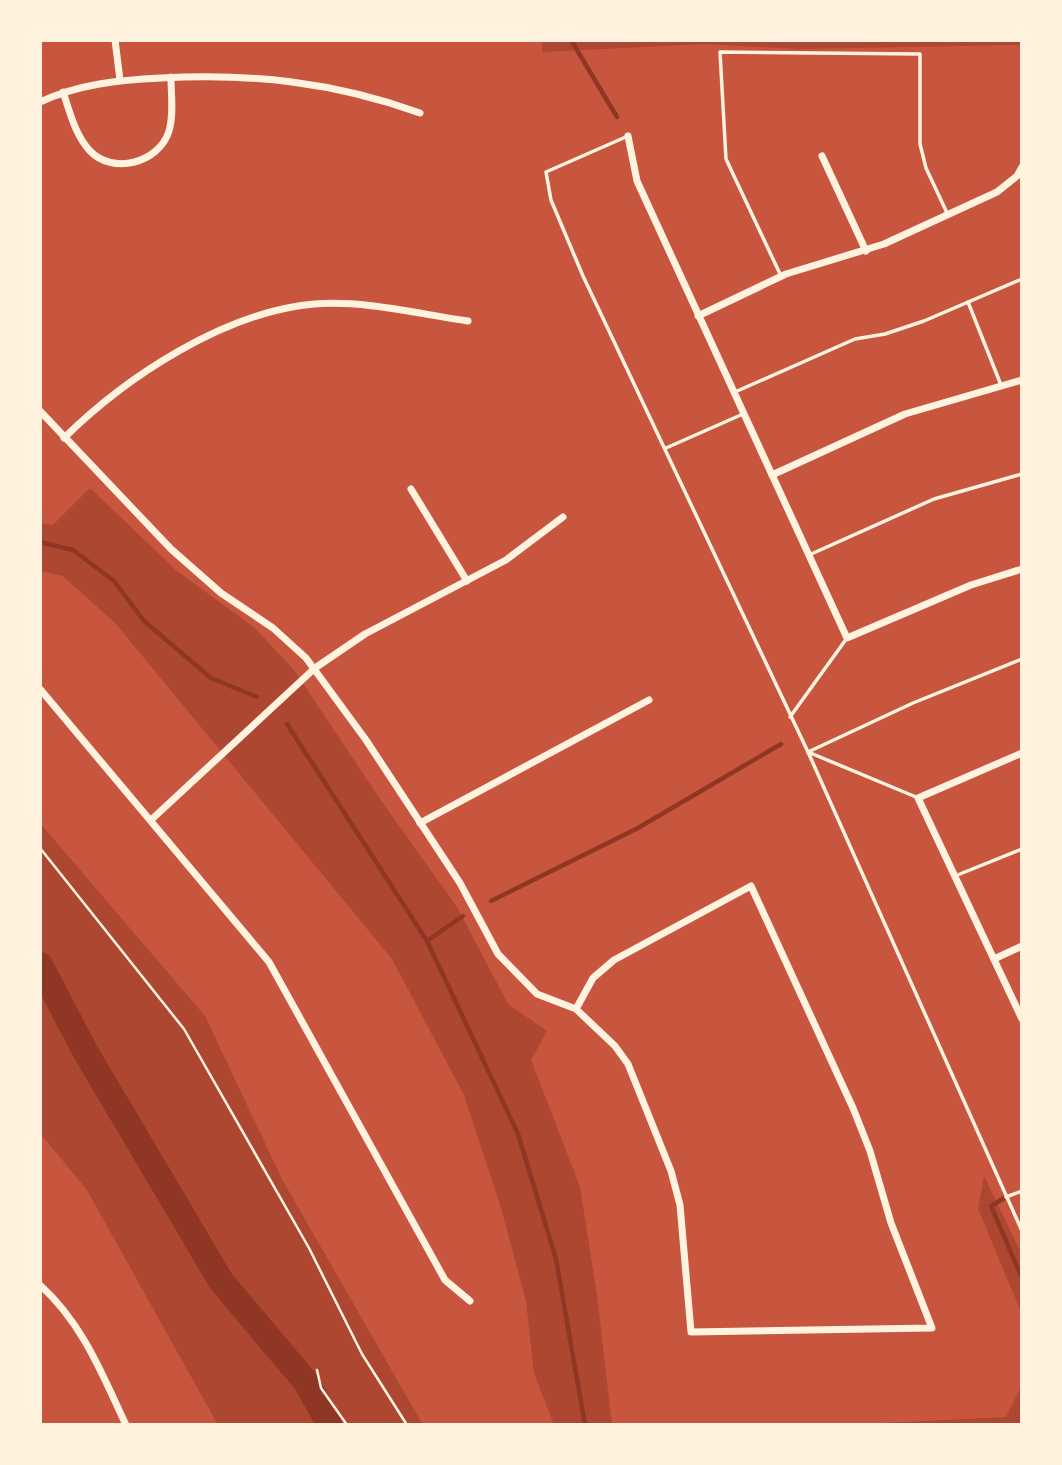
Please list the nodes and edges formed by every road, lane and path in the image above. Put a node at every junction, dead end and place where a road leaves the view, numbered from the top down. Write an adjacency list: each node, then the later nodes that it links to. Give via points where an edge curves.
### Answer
1 (115, 40): 3 (street)
2 (171, 78): 3 (street); 4 (street, via 168,135 148,156 122,164 108,162 89,150); 6 (street, via 252,76 304,82)
3 (120, 80): 4 (street)
4 (63, 92): 5 (street)
5 (40, 102)
6 (420, 113)
7 (628, 136): 15 (street, via 637,181); 23 (lane, via 545,172 551,200 583,276)
8 (822, 156): 11 (street)
9 (1022, 167): 10 (street, via 997,192)
10 (948, 215): 11 (street); 12 (lane, via 920,144 920,54 720,52 726,159)
11 (866, 251): 12 (street)
12 (781, 276): 15 (street)
13 (1022, 279): 14 (lane)
14 (968, 302): 18 (lane); 19 (lane, via 911,326 855,338)
15 (698, 316): 19 (street)
16 (468, 321): 22 (street, via 339,303 267,311 190,346 104,400)
17 (1022, 380): 18 (street)
18 (1001, 387): 25 (street, via 876,425)
19 (734, 393): 21 (street)
20 (40, 411): 22 (street)
21 (743, 414): 23 (lane); 25 (street)
22 (64, 438): 33 (street, via 171,549 221,593 273,628)
23 (666, 448): 36 (lane)
24 (1022, 474): 28 (lane, via 934,499)
25 (772, 475): 28 (street)
26 (411, 489): 30 (street)
27 (563, 517): 30 (street, via 533,543)
28 (809, 555): 31 (street)
29 (1022, 569): 31 (street, via 971,585)
30 (467, 581): 33 (street, via 365,634)
31 (847, 638): 36 (lane)
32 (1022, 659): 37 (lane)
33 (315, 668): 40 (street); 41 (street)
34 (40, 689): 40 (street)
35 (649, 700): 41 (street)
36 (790, 717): 37 (lane)
37 (808, 752): 39 (lane); 50 (lane)
38 (1022, 753): 39 (street)
39 (918, 797): 44 (street)
40 (151, 820): 53 (street, via 269,962 445,1280)
41 (420, 823): 47 (street, via 507,964 537,994)
42 (40, 848): 57 (path, via 184,1029 309,1248 362,1354)
43 (1022, 849): 44 (lane)
44 (955, 876): 46 (street)
45 (1022, 946): 46 (street)
46 (994, 959): 48 (street)
47 (576, 1009): 47 (street, via 615,1045 628,1064 671,1171 680,1205 691,1332 932,1328 853,1108 751,886 604,966)
48 (1022, 1019)
49 (1022, 1191): 50 (lane)
50 (1006, 1197): 51 (lane)
51 (1022, 1231)
52 (40, 1285): 55 (street, via 82,1332)
53 (470, 1301)
54 (317, 1370): 56 (path, via 321,1388)
55 (126, 1425)
56 (347, 1425)
57 (407, 1425)

